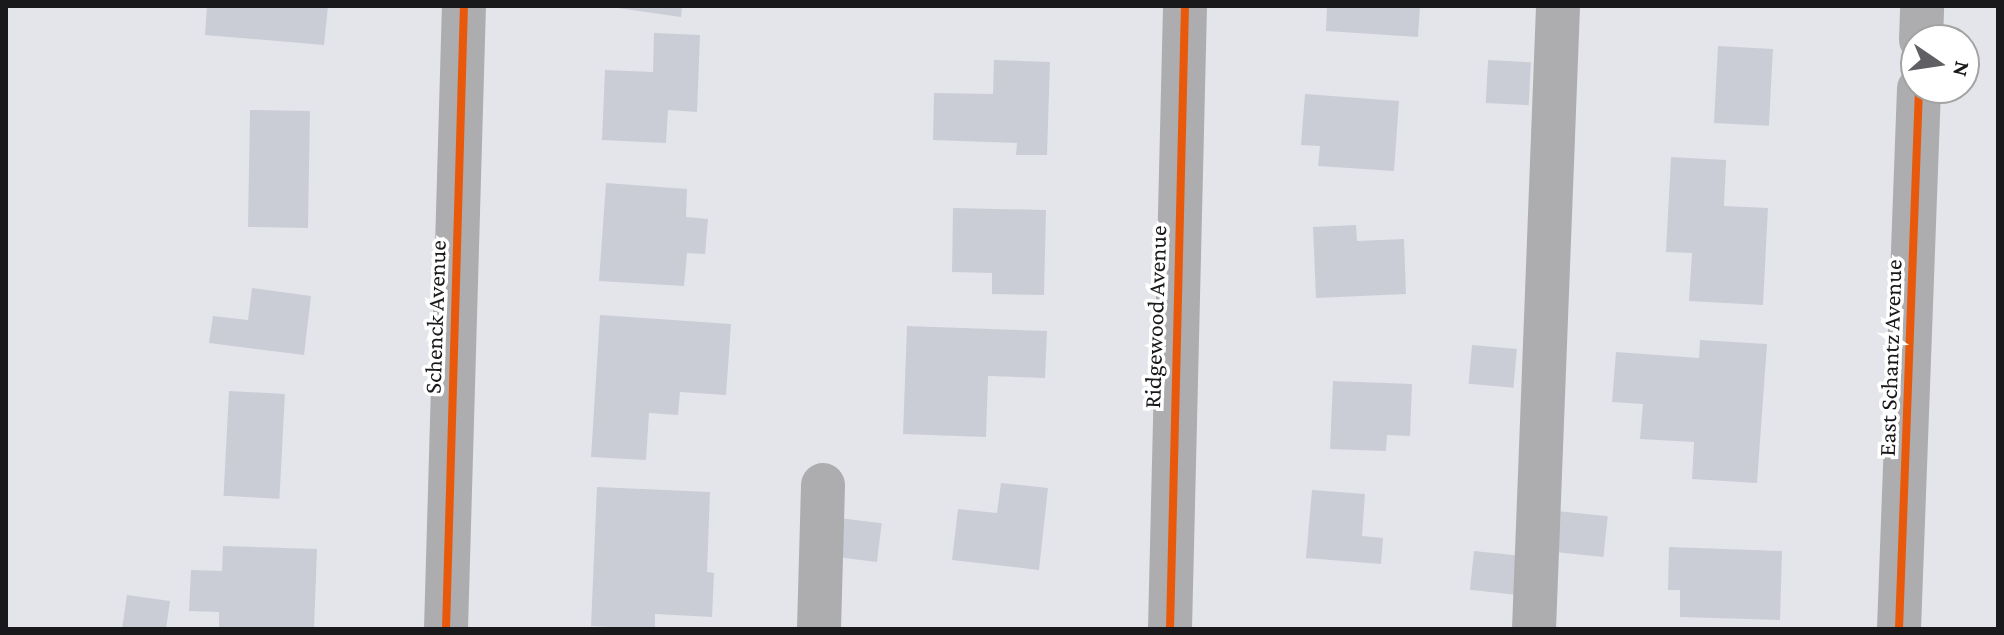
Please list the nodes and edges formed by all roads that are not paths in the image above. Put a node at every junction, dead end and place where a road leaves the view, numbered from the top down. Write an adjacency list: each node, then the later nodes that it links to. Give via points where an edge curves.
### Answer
1 (464, 6): 6 (street, Schenck Avenue)
2 (1185, 6): 8 (street, Ridgewood Avenue)
3 (1558, 6): 9 (street)
4 (1918, 104): 10 (street, East Schantz Avenue)
5 (823, 485): 7 (street)
6 (446, 629)
7 (819, 629)
8 (1170, 629)
9 (1534, 629)
10 (1899, 629)

